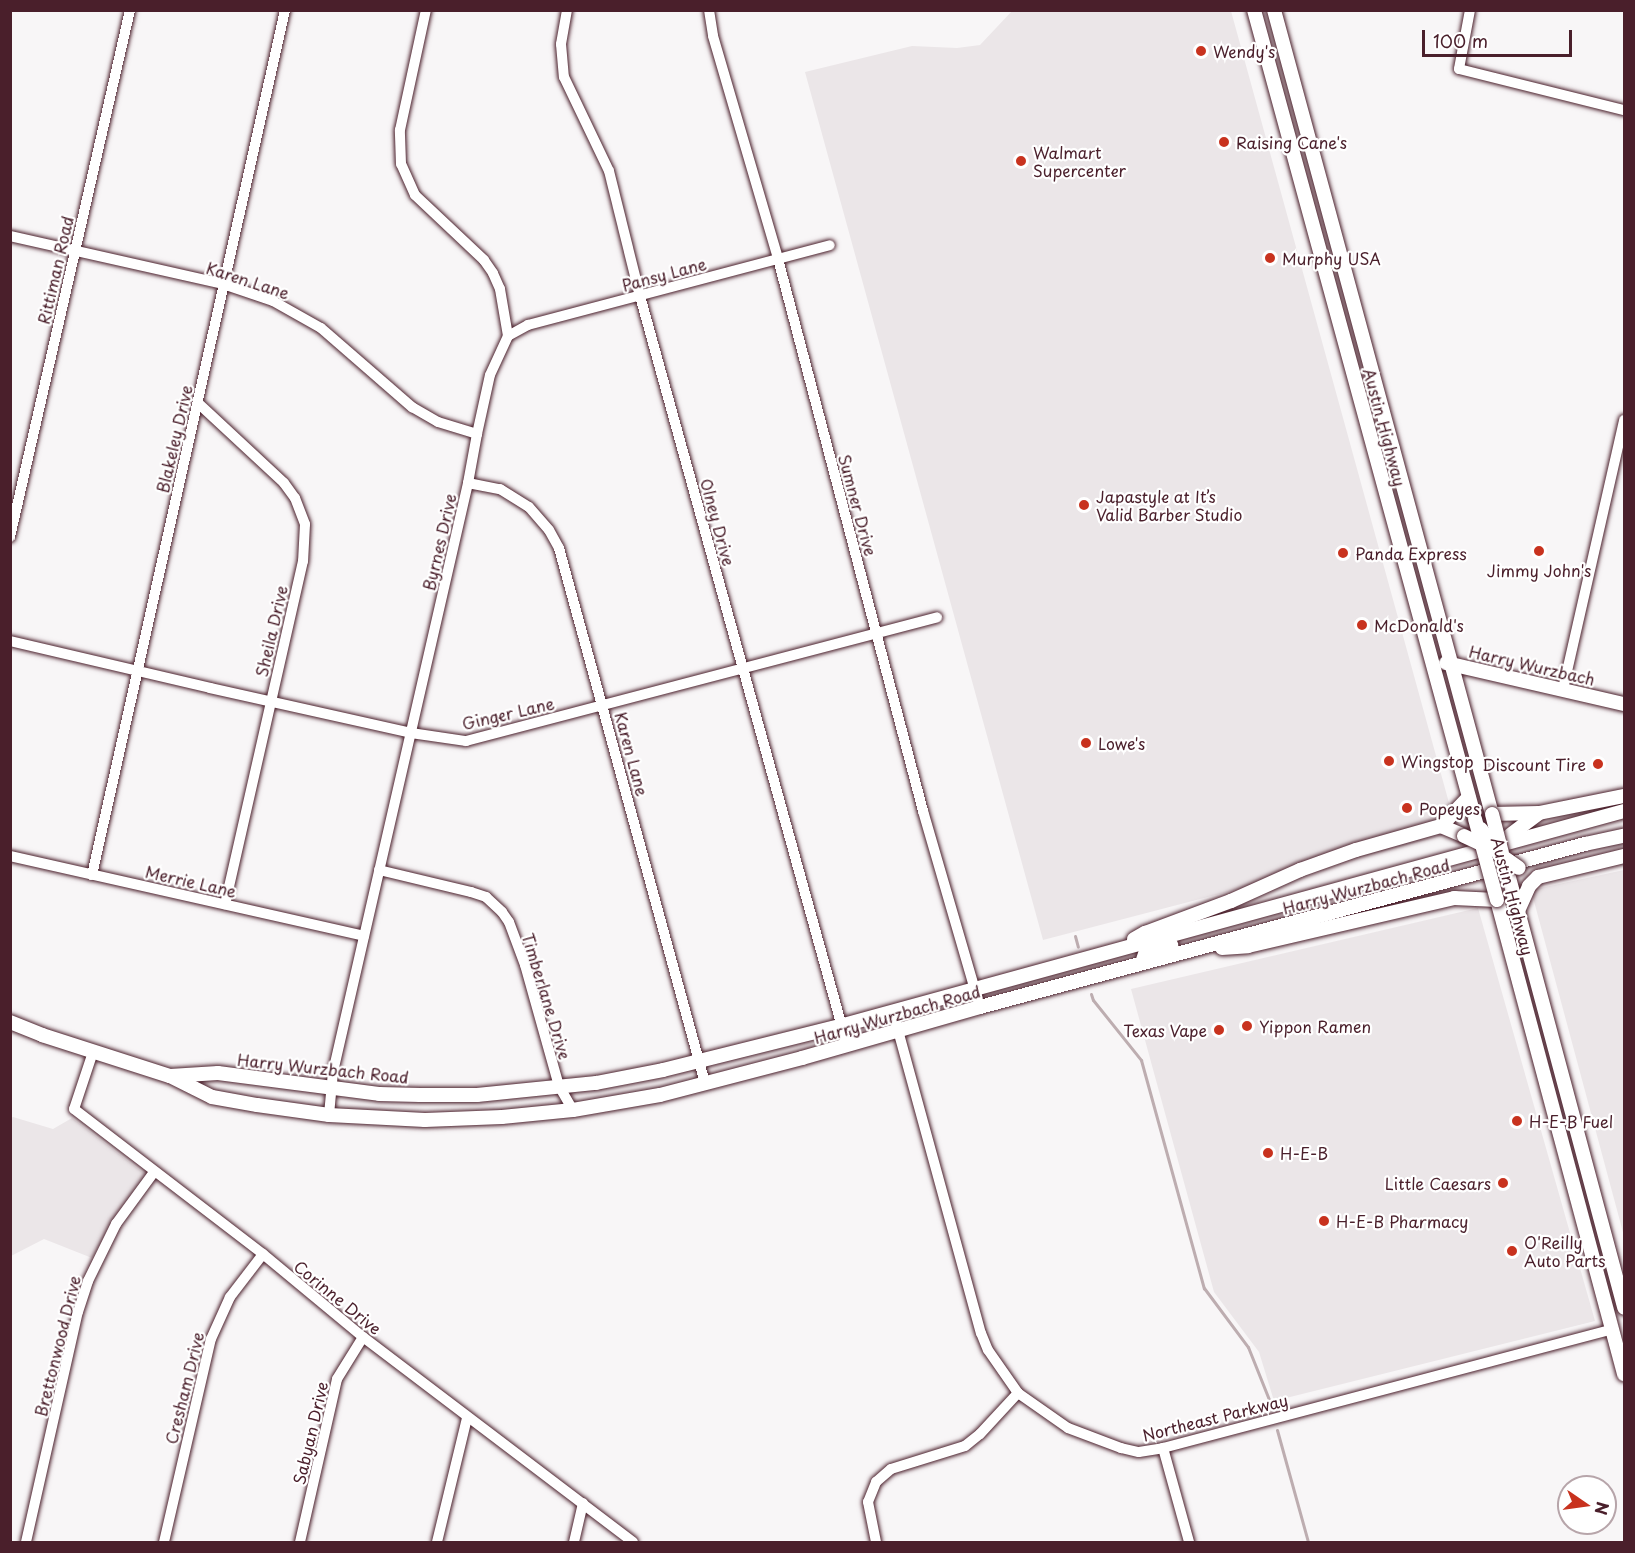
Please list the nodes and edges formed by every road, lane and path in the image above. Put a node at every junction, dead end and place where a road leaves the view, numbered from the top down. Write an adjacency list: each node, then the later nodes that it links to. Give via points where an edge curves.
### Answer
1 (130, 10): 12 (street, Rittiman Road)
2 (285, 10): 14 (street, Blakeley Drive)
3 (426, 10): 16 (street, via 400,130 401,164 415,195 493,273 500,289)
4 (567, 10): 15 (street, Olney Drive, via 561,44 564,77 609,171)
5 (709, 10): 13 (street, Sumner Drive, via 716,47)
6 (1254, 10): 25 (main road, Austin Highway)
7 (1274, 10): 26 (main road, Austin Highway)
8 (1470, 10): 9 (street, via 1459,69)
9 (1624, 110)
10 (10, 236): 12 (street, Karen Lane)
11 (830, 245): 13 (street, Pansy Lane)
12 (75, 250): 14 (street, Karen Lane); 21 (street, Rittiman Road)
13 (778, 259): 15 (street, Pansy Lane); 23 (street, Sumner Drive)
14 (223, 284): 17 (street, Blakeley Drive); 19 (street, Karen Lane, via 308,318 412,407 438,422)
15 (640, 296): 16 (street, Pansy Lane, via 528,326); 28 (street, Olney Drive)
16 (508, 336): 19 (street, Byrnes Drive, via 490,375)
17 (198, 404): 27 (street, Blakeley Drive); 30 (street, Sheila Drive, via 285,483 305,524 303,561)
18 (1624, 420): 29 (street)
19 (477, 434): 20 (street, Byrnes Drive)
20 (468, 483): 32 (street, Karen Lane, via 500,489 530,507 549,530 563,557); 33 (street, Byrnes Drive)
21 (10, 537)
22 (937, 617): 23 (street, Ginger Lane)
23 (876, 631): 28 (street, Ginger Lane); 57 (street, Sumner Drive)
24 (10, 640): 27 (street, Ginger Lane)
25 (1432, 662): 26 (main road, Harry Wurzbach); 35 (main road, Austin Highway)
26 (1452, 663): 29 (main road, Harry Wurzbach); 38 (main road, Austin Highway)
27 (137, 669): 30 (street, Ginger Lane); 45 (street, Blakeley Drive)
28 (743, 669): 32 (street, Ginger Lane); 62 (street, Olney Drive)
29 (1563, 689): 31 (main road, Harry Wurzbach)
30 (271, 701): 33 (street, Ginger Lane); 49 (street, Sheila Drive)
31 (1624, 704)
32 (603, 706): 33 (street, Ginger Lane, via 466,741); 66 (street, Karen Lane)
33 (411, 733): 44 (street, Byrnes Drive)
34 (1624, 796): 37 (main road)
35 (1469, 797): 39 (main road); 42 (main road, Austin Highway, bridge, via 1475,819)
36 (1624, 811): 51 (main road, Harry Wurzbach Road)
37 (1539, 813): 38 (main road); 42 (main road, via 1510,835)
38 (1493, 821): 42 (main road, Austin Highway, bridge)
39 (1441, 826): 42 (main road, bridge); 55 (main road, via 1300,870 1145,933)
40 (1624, 836): 54 (main road, Harry Wurzbach Road)
41 (10, 856): 45 (street, Merrie Lane)
42 (1495, 856): 46 (main road, bridge); 47 (main road); 48 (main road, Austin Highway, bridge); 50 (main road, Austin Highway)
43 (1624, 856): 46 (main road)
44 (379, 870): 52 (street, Byrnes Drive); 69 (street, Timberlane Drive, via 486,897 502,912 525,965)
45 (92, 875): 49 (street, Merrie Lane)
46 (1538, 877): 50 (main road, via 1529,886)
47 (1454, 898): 48 (main road); 54 (main road, via 1248,946)
48 (1497, 900): 53 (main road, Austin Highway)
49 (225, 904): 52 (street, Merrie Lane)
50 (1518, 911): 60 (main road, Austin Highway)
51 (1230, 919): 55 (main road, Harry Wurzbach Road); 56 (main road, via 1200,936 1146,951)
52 (364, 936): 70 (street, Byrnes Drive)
53 (1510, 947): 60 (main road, via 1517,956 1532,1011); 76 (main road, Austin Highway)
54 (1200, 948): 56 (main road, Harry Wurzbach Road)
55 (1120, 949): 57 (main road, Harry Wurzbach Road)
56 (1142, 963): 58 (main road, Harry Wurzbach Road)
57 (974, 989): 58 (street, Sumner Drive); 59 (main road, Harry Wurzbach Road)
58 (980, 1007): 63 (main road, Harry Wurzbach Road)
59 (892, 1012): 62 (main road, Harry Wurzbach Road); 63 (street, Northeast Parkway)
60 (1546, 1014): 75 (main road, Austin Highway)
61 (10, 1022): 65 (main road, Harry Wurzbach Road)
62 (840, 1026): 64 (street, Olney Drive); 66 (main road, Harry Wurzbach Road)
63 (897, 1031): 64 (main road, Harry Wurzbach Road); 79 (street, Northeast Parkway, via 981,1333 997,1366)
64 (847, 1045): 68 (main road, Harry Wurzbach Road)
65 (93, 1052): 67 (main road, Harry Wurzbach Road); 73 (street, Corinne Drive, via 74,1109)
66 (698, 1061): 68 (street, Karen Lane); 69 (main road, Harry Wurzbach Road, via 596,1083)
67 (170, 1076): 70 (main road, Harry Wurzbach Road, via 218,1072); 72 (main road, Harry Wurzbach Road, via 212,1097)
68 (705, 1083): 71 (main road, Harry Wurzbach Road, via 613,1105)
69 (559, 1086): 70 (main road, Harry Wurzbach Road, via 477,1095 379,1094); 71 (street, Timberlane Drive)
70 (332, 1088): 72 (street, Byrnes Drive)
71 (573, 1110): 72 (main road, Harry Wurzbach Road, via 456,1119)
72 (328, 1115)
73 (154, 1172): 74 (street, Corinne Drive); 83 (street, Brettonwood Drive, via 116,1224 88,1281)
74 (263, 1254): 77 (street, Corinne Drive); 84 (street, Cresham Drive, via 230,1297 211,1339)
75 (1624, 1308)
76 (1612, 1329): 78 (main road, Austin Highway); 81 (street, Northeast Parkway)
77 (363, 1337): 80 (street, Corinne Drive); 85 (street, Sabyan Drive, via 337,1379)
78 (1624, 1374)
79 (1018, 1393): 81 (street, Northeast Parkway, via 1068,1428 1103,1442 1139,1452); 89 (street, via 964,1446 891,1469 876,1482 868,1502)
80 (467, 1418): 82 (street, Corinne Drive); 86 (street)
81 (1163, 1448): 90 (street)
82 (583, 1503): 87 (street); 88 (street, Corinne Drive)
83 (26, 1542)
84 (164, 1542)
85 (300, 1542)
86 (437, 1542)
87 (574, 1542)
88 (633, 1542)
89 (876, 1542)
90 (1189, 1542)

